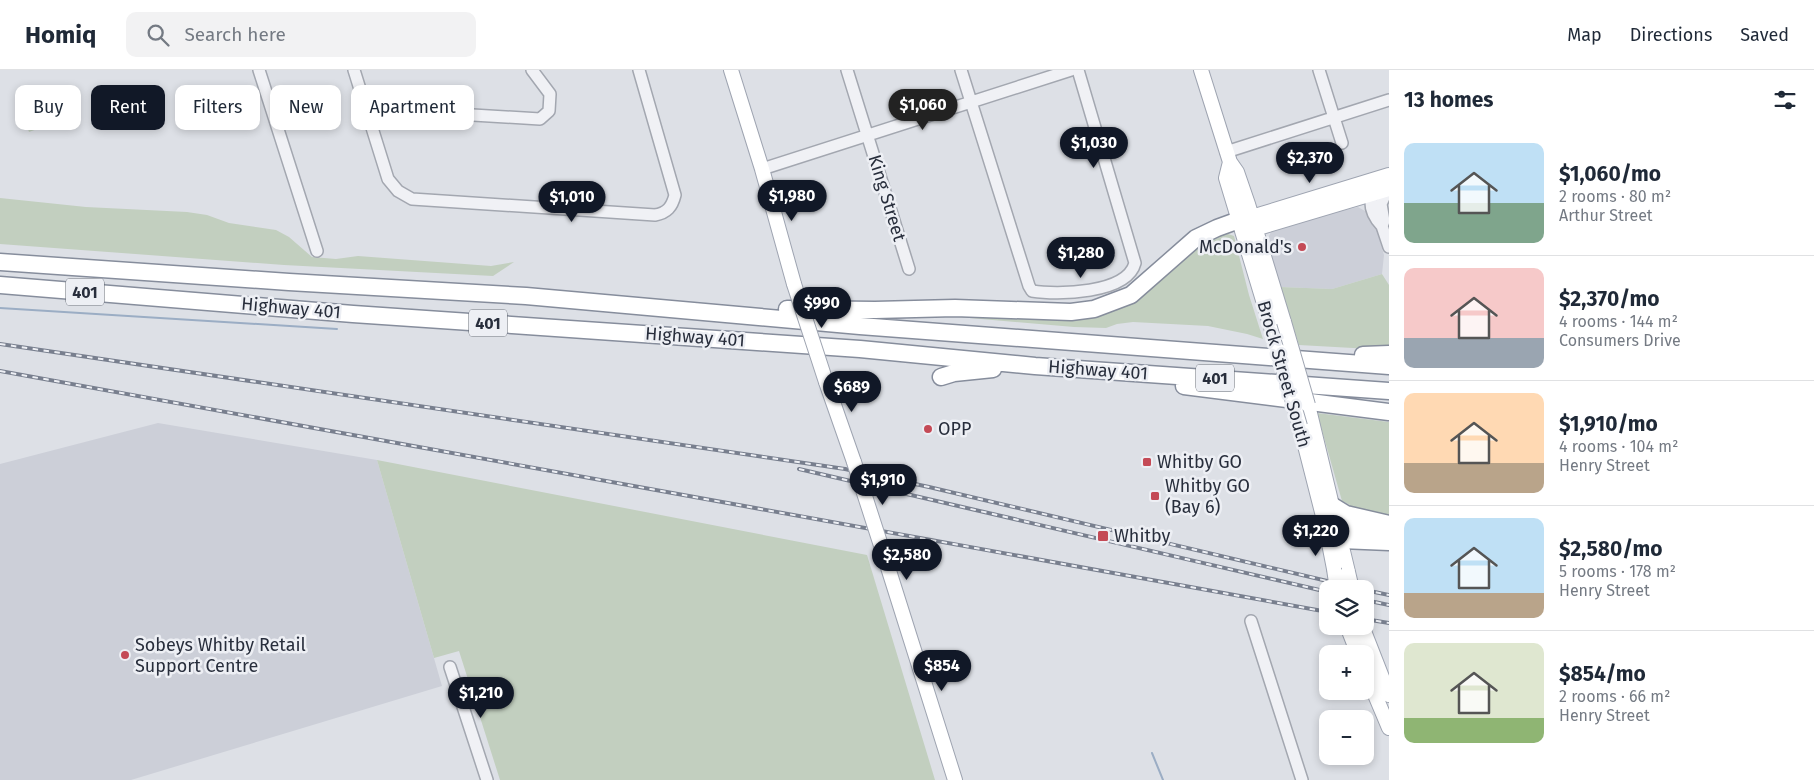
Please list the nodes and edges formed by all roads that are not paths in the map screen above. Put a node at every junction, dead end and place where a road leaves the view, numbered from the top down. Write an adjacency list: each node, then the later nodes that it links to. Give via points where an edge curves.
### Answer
1 (259, 70): 27 (street)
2 (354, 70): 12 (street)
3 (532, 70): 15 (street, via 550,94 548,111 540,119)
4 (639, 70): 17 (street, via 675,195 673,204 662,214 412,199 398,191 388,179)
5 (730, 70): 21 (main road)
6 (847, 70): 18 (street, King Street)
7 (961, 70): 14 (street)
8 (1071, 70): 14 (street)
9 (1078, 70): 14 (street, via 1135,263 1132,272 1098,289 1074,293 1032,291)
10 (1200, 70): 20 (main road, Brock Street South)
11 (1319, 70): 16 (street)
12 (359, 85)
13 (1389, 100): 16 (street)
14 (971, 102): 18 (street)
15 (474, 115)
16 (1335, 117): 19 (street); 20 (street)
17 (373, 130)
18 (868, 135): 21 (street); 29 (street, King Street)
19 (1342, 143)
20 (1228, 157): 24 (main road, Brock Street South, via 1226,178)
21 (762, 169): 54 (main road, bridge, via 794,284)
22 (1386, 183): 23 (main road); 24 (main road); 25 (street, via 1381,204)
23 (1371, 194): 24 (main road); 25 (street, via 1370,204)
24 (1248, 225): 31 (highway, via 1217,228 1196,238 1131,295 1084,311 743,308); 39 (main road, Brock Street South, bridge, via 1269,321); 39 (main road, Brock Street South, bridge, via 1284,322 1308,405)
25 (1382, 226): 26 (street)
26 (1389, 247)
27 (317, 251)
28 (0, 262): 31 (highway, Highway 401 / 401)
29 (910, 269)
30 (0, 285): 34 (highway, Highway 401 / 401, via 860,349)
31 (526, 296): 32 (highway, Highway 401 / 401)
32 (1123, 346): 33 (highway, via 1323,355); 35 (highway, Highway 401 / 401)
33 (1389, 354)
34 (1038, 366): 36 (highway, via 954,373); 37 (highway, Highway 401 / 401); 38 (highway)
35 (1389, 366)
36 (941, 377)
37 (1389, 391)
38 (1389, 412)
39 (1307, 427): 40 (main road, Brock Street South); 43 (main road, Brock Street South)
40 (1333, 506): 41 (highway, via 1346,514); 43 (main road, Brock Street South)
41 (1389, 524)
42 (1389, 530): 43 (highway)
43 (1333, 534): 44 (highway); 45 (main road, Brock Street South, bridge); 46 (main road, Brock Street South, bridge)
44 (1389, 542)
45 (1336, 580)
46 (1350, 580)
47 (1251, 621): 55 (street)
48 (450, 667): 53 (street)
49 (1374, 671): 51 (main road)
50 (1374, 693): 52 (main road)
51 (1389, 695)
52 (1389, 728)
53 (487, 780)
54 (955, 780)
55 (1302, 780)

